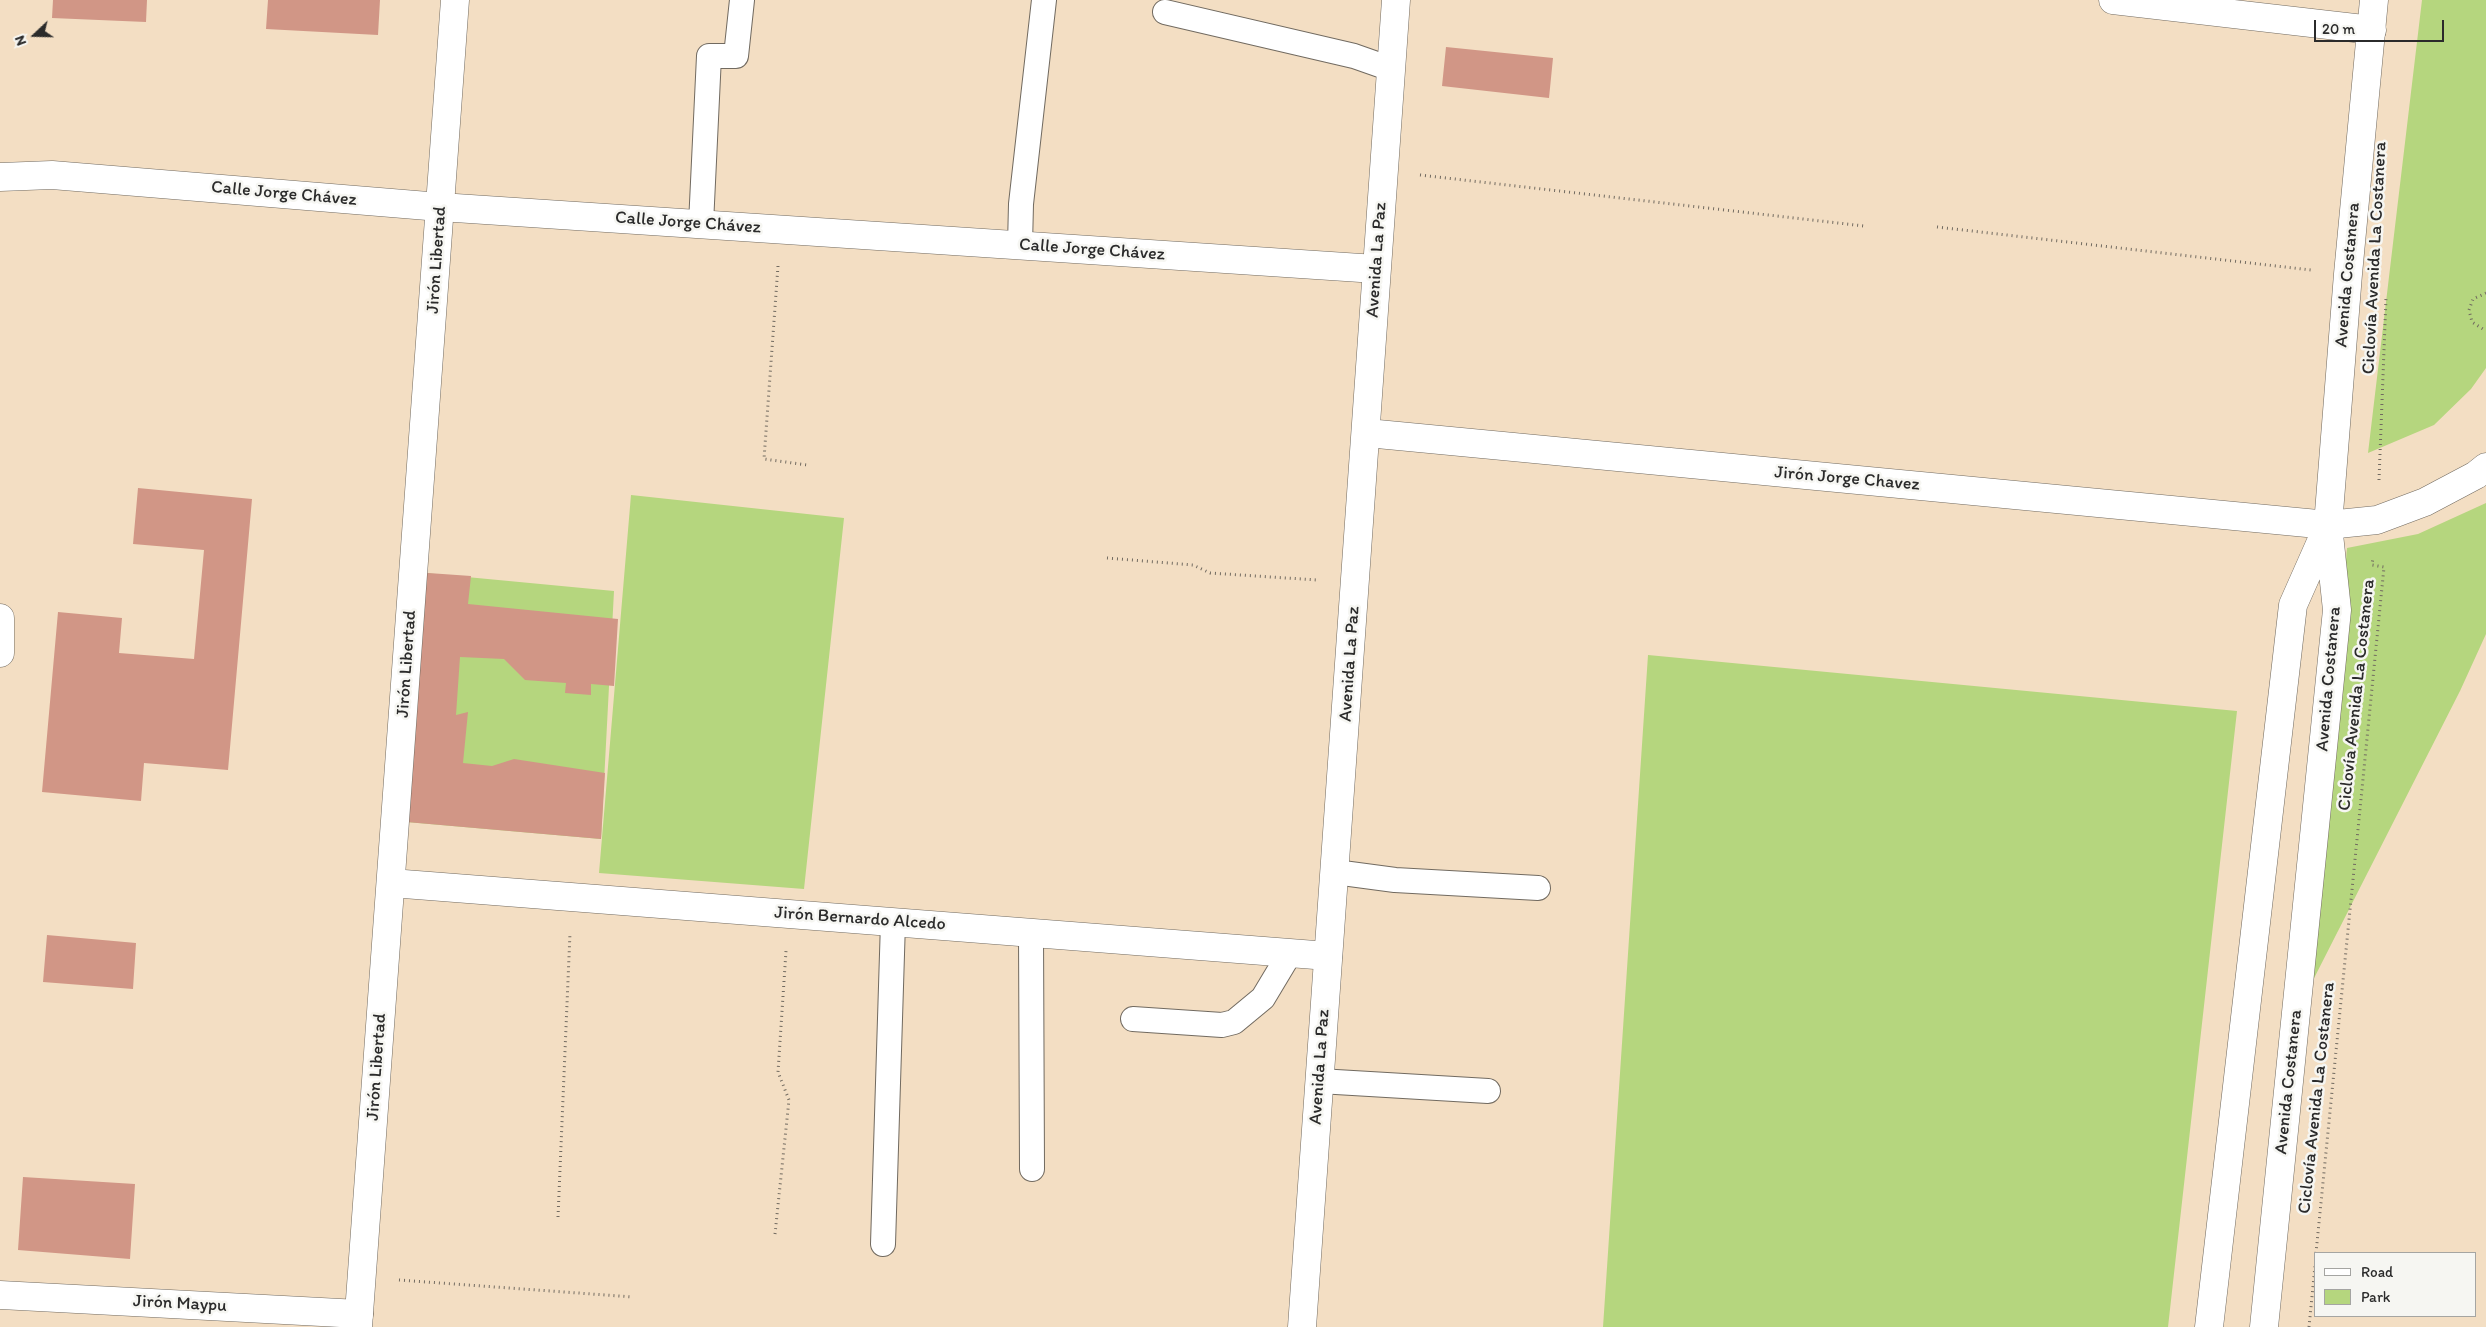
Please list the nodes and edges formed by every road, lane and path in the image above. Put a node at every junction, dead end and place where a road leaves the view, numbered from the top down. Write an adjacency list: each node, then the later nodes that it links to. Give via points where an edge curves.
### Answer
1 (455, 0): 12 (main road, Jirón Libertad)
2 (742, 0): 13 (lane, via 736,56 709,56)
3 (1044, 0): 17 (lane, via 1021,204)
4 (1396, 0): 9 (main road, Avenida La Paz)
5 (2113, 0): 8 (main road)
6 (2374, 0): 8 (main road, Avenida Costanera)
7 (1165, 12): 9 (lane, via 1354,56)
8 (2372, 30): 19 (main road, Avenida Costanera)
9 (1391, 69): 10 (main road, Avenida La Paz)
10 (1384, 171): 14 (path); 18 (main road, Avenida La Paz)
11 (0, 177): 12 (main road, Calle Jorge Chávez, via 52,175)
12 (440, 207): 13 (main road, Calle Jorge Chávez); 33 (main road, Jirón Libertad)
13 (701, 224): 16 (main road, Calle Jorge Chávez)
14 (1864, 226)
15 (1936, 227): 19 (path)
16 (780, 230): 17 (main road, Calle Jorge Chávez); 24 (path, via 764,459)
17 (1020, 245): 18 (main road, Calle Jorge Chávez)
18 (1376, 269): 23 (main road, Avenida La Paz)
19 (2348, 274): 27 (main road, Avenida Costanera)
20 (2386, 293): 26 (path, Ciclovía Avenida La Costanera)
21 (2486, 293): 22 (path, via 2474,299 2469,310 2472,322)
22 (2486, 331)
23 (1366, 433): 27 (main road, Jirón Jorge Chavez); 29 (main road, Avenida La Paz)
24 (807, 465)
25 (2486, 467): 26 (main road, Jirón Jorge Chavez, via 2425,502)
26 (2377, 520): 27 (main road, Jirón Jorge Chavez); 48 (path, Ciclovía Avenida La Costanera, via 2372,565 2384,567)
27 (2328, 525): 55 (main road, via 2293,606); 56 (main road, Avenida Costanera, via 2337,610)
28 (1107, 558): 29 (path, via 1193,565 1210,573)
29 (1356, 583): 32 (main road, Avenida La Paz)
30 (0, 618): 31 (main road)
31 (0, 653)
32 (1334, 872): 34 (lane, via 1395,880); 40 (main road, Avenida La Paz)
33 (391, 883): 35 (main road, Jirón Bernardo Alcedo); 50 (main road, Jirón Libertad)
34 (1538, 888)
35 (572, 897): 36 (main road, Jirón Bernardo Alcedo); 45 (path)
36 (788, 914): 37 (main road, Jirón Bernardo Alcedo); 46 (path, via 778,1072 789,1100)
37 (893, 922): 38 (main road, Jirón Bernardo Alcedo); 47 (lane)
38 (1031, 933): 39 (main road, Jirón Bernardo Alcedo); 44 (lane)
39 (1290, 953): 40 (main road, Jirón Bernardo Alcedo); 41 (lane, via 1263,998 1234,1022 1222,1026)
40 (1328, 956): 42 (main road, Avenida La Paz)
41 (1133, 1019)
42 (1319, 1081): 43 (lane); 54 (main road, Avenida La Paz)
43 (1488, 1091)
44 (1032, 1169)
45 (558, 1217)
46 (775, 1234)
47 (883, 1244)
48 (2316, 1252)
49 (2314, 1276): 57 (path)
50 (362, 1277): 52 (path); 53 (main road, Jirón Libertad)
51 (0, 1295): 53 (main road, Jirón Maypu)
52 (633, 1297)
53 (359, 1321)
54 (1302, 1327)
55 (2209, 1327)
56 (2264, 1327)
57 (2309, 1327)

